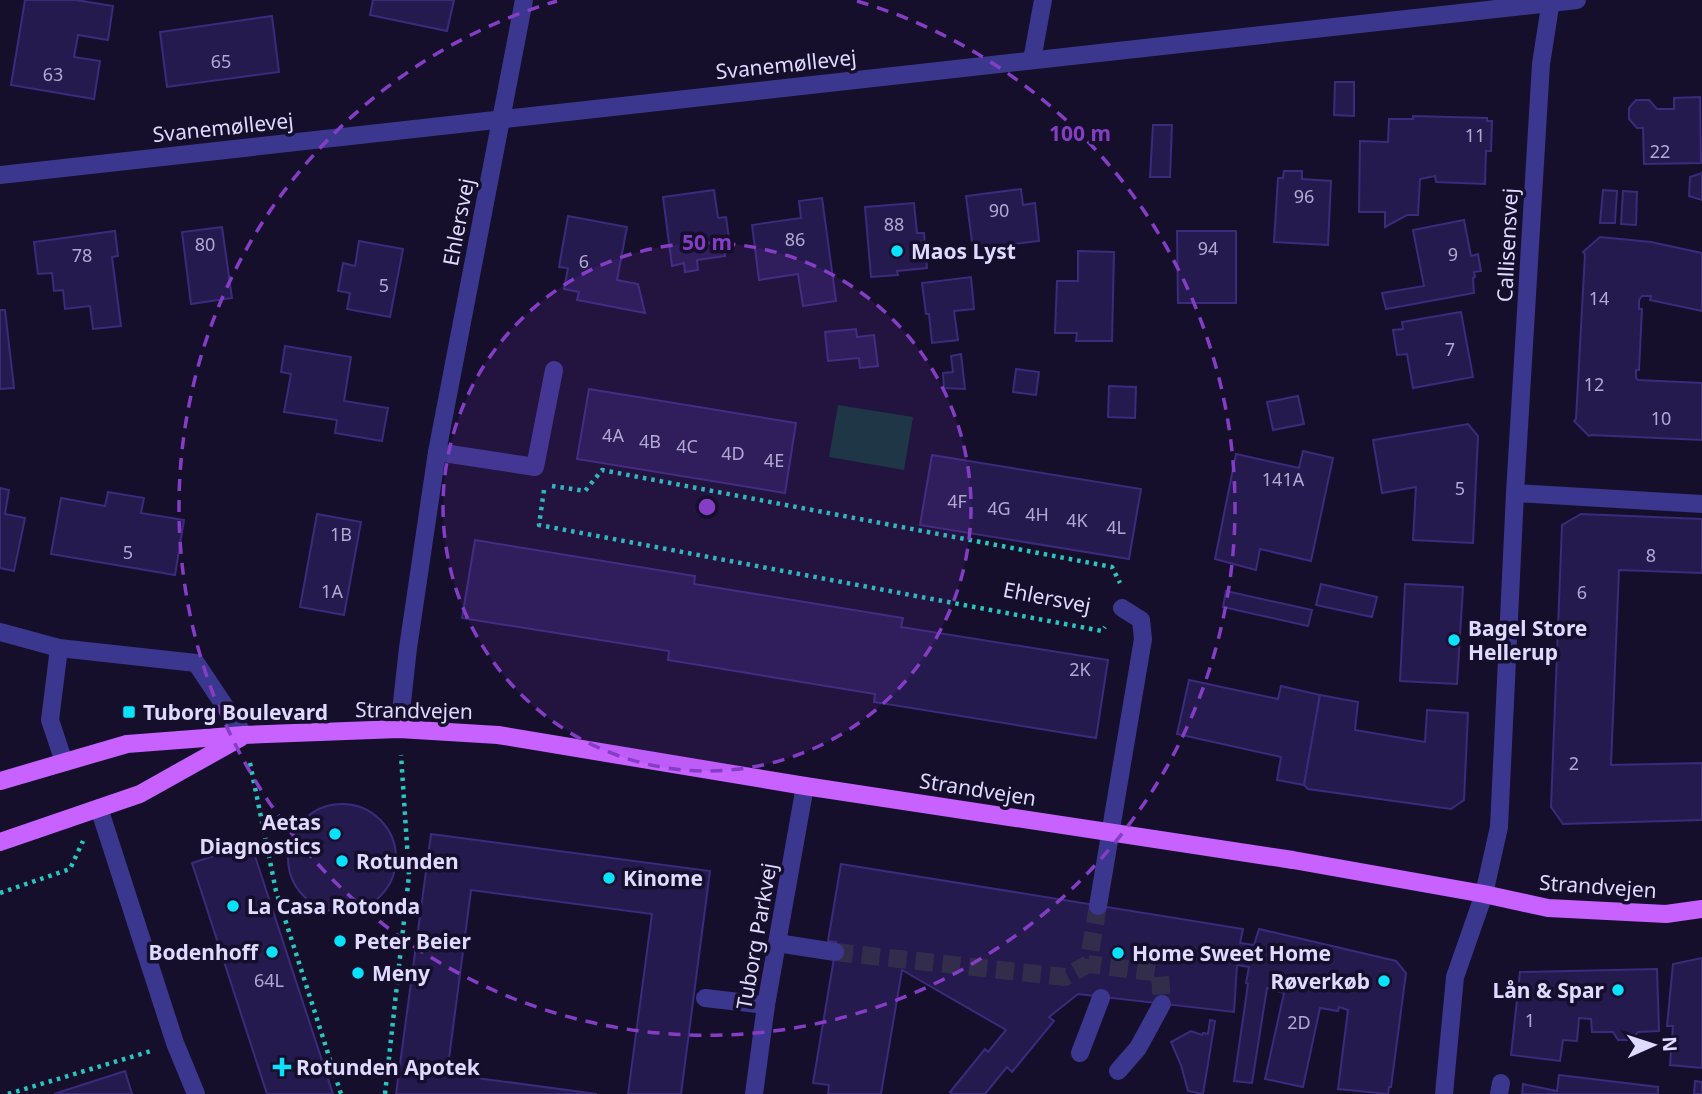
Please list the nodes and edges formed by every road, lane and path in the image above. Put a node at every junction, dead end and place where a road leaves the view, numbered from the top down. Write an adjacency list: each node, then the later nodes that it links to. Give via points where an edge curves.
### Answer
1 (524, 0): 6 (street, Ehlersvej)
2 (1044, 0): 5 (street)
3 (1577, 0): 4 (street, Svanemøllevej)
4 (1551, 1): 5 (street, Svanemøllevej); 10 (street, Callisensvej, via 1541,64)
5 (1032, 60): 6 (street, Svanemøllevej)
6 (500, 119): 7 (street, Svanemøllevej); 9 (street, Ehlersvej)
7 (0, 175)
8 (554, 370): 9 (street, via 535,467)
9 (437, 452): 15 (street, Ehlersvej)
10 (1515, 493): 11 (street); 24 (street, Callisensvej, via 1499,827)
11 (1702, 504)
12 (1122, 608): 12 (path, Ehlersvej, via 1122,589 1112,567 602,470 584,491 545,485 539,525 1102,631); 21 (street, via 1141,620 1143,639)
13 (0, 632): 14 (street)
14 (59, 648): 16 (street, via 196,663); 17 (street, via 50,720)
15 (399, 729): 16 (main road, Strandvejen); 19 (main road, Strandvejen, via 498,734); 39 (path, via 409,875)
16 (244, 735): 17 (main road, Strandvejen, via 127,744); 20 (main road, Strandvejen, via 140,794); 38 (path, via 276,891)
17 (64, 762): 18 (main road, Strandvejen)
18 (0, 781)
19 (805, 786): 21 (main road, Strandvejen); 27 (street, Tuborg Parkvej)
20 (99, 808): 22 (main road, Strandvejen); 23 (path, via 70,869); 33 (street)
21 (1110, 832): 24 (main road, Strandvejen); 25 (street)
22 (0, 842)
23 (0, 893)
24 (1484, 894): 26 (main road, Strandvejen, via 1548,908 1666,914); 41 (street, Callisensvej, via 1455,977)
25 (1098, 906)
26 (1702, 909)
27 (777, 943): 28 (street); 31 (street, Tuborg Parkvej)
28 (835, 952)
29 (705, 998): 31 (street)
30 (1101, 998): 34 (street)
31 (766, 1004): 40 (street, Tuborg Parkvej)
32 (1162, 1004): 35 (street, via 1138,1048)
33 (176, 1044): 36 (path); 37 (street)
34 (1080, 1053)
35 (1118, 1071)
36 (8, 1094)
37 (196, 1094)
38 (341, 1094)
39 (385, 1094)
40 (754, 1094)
41 (1444, 1094)

